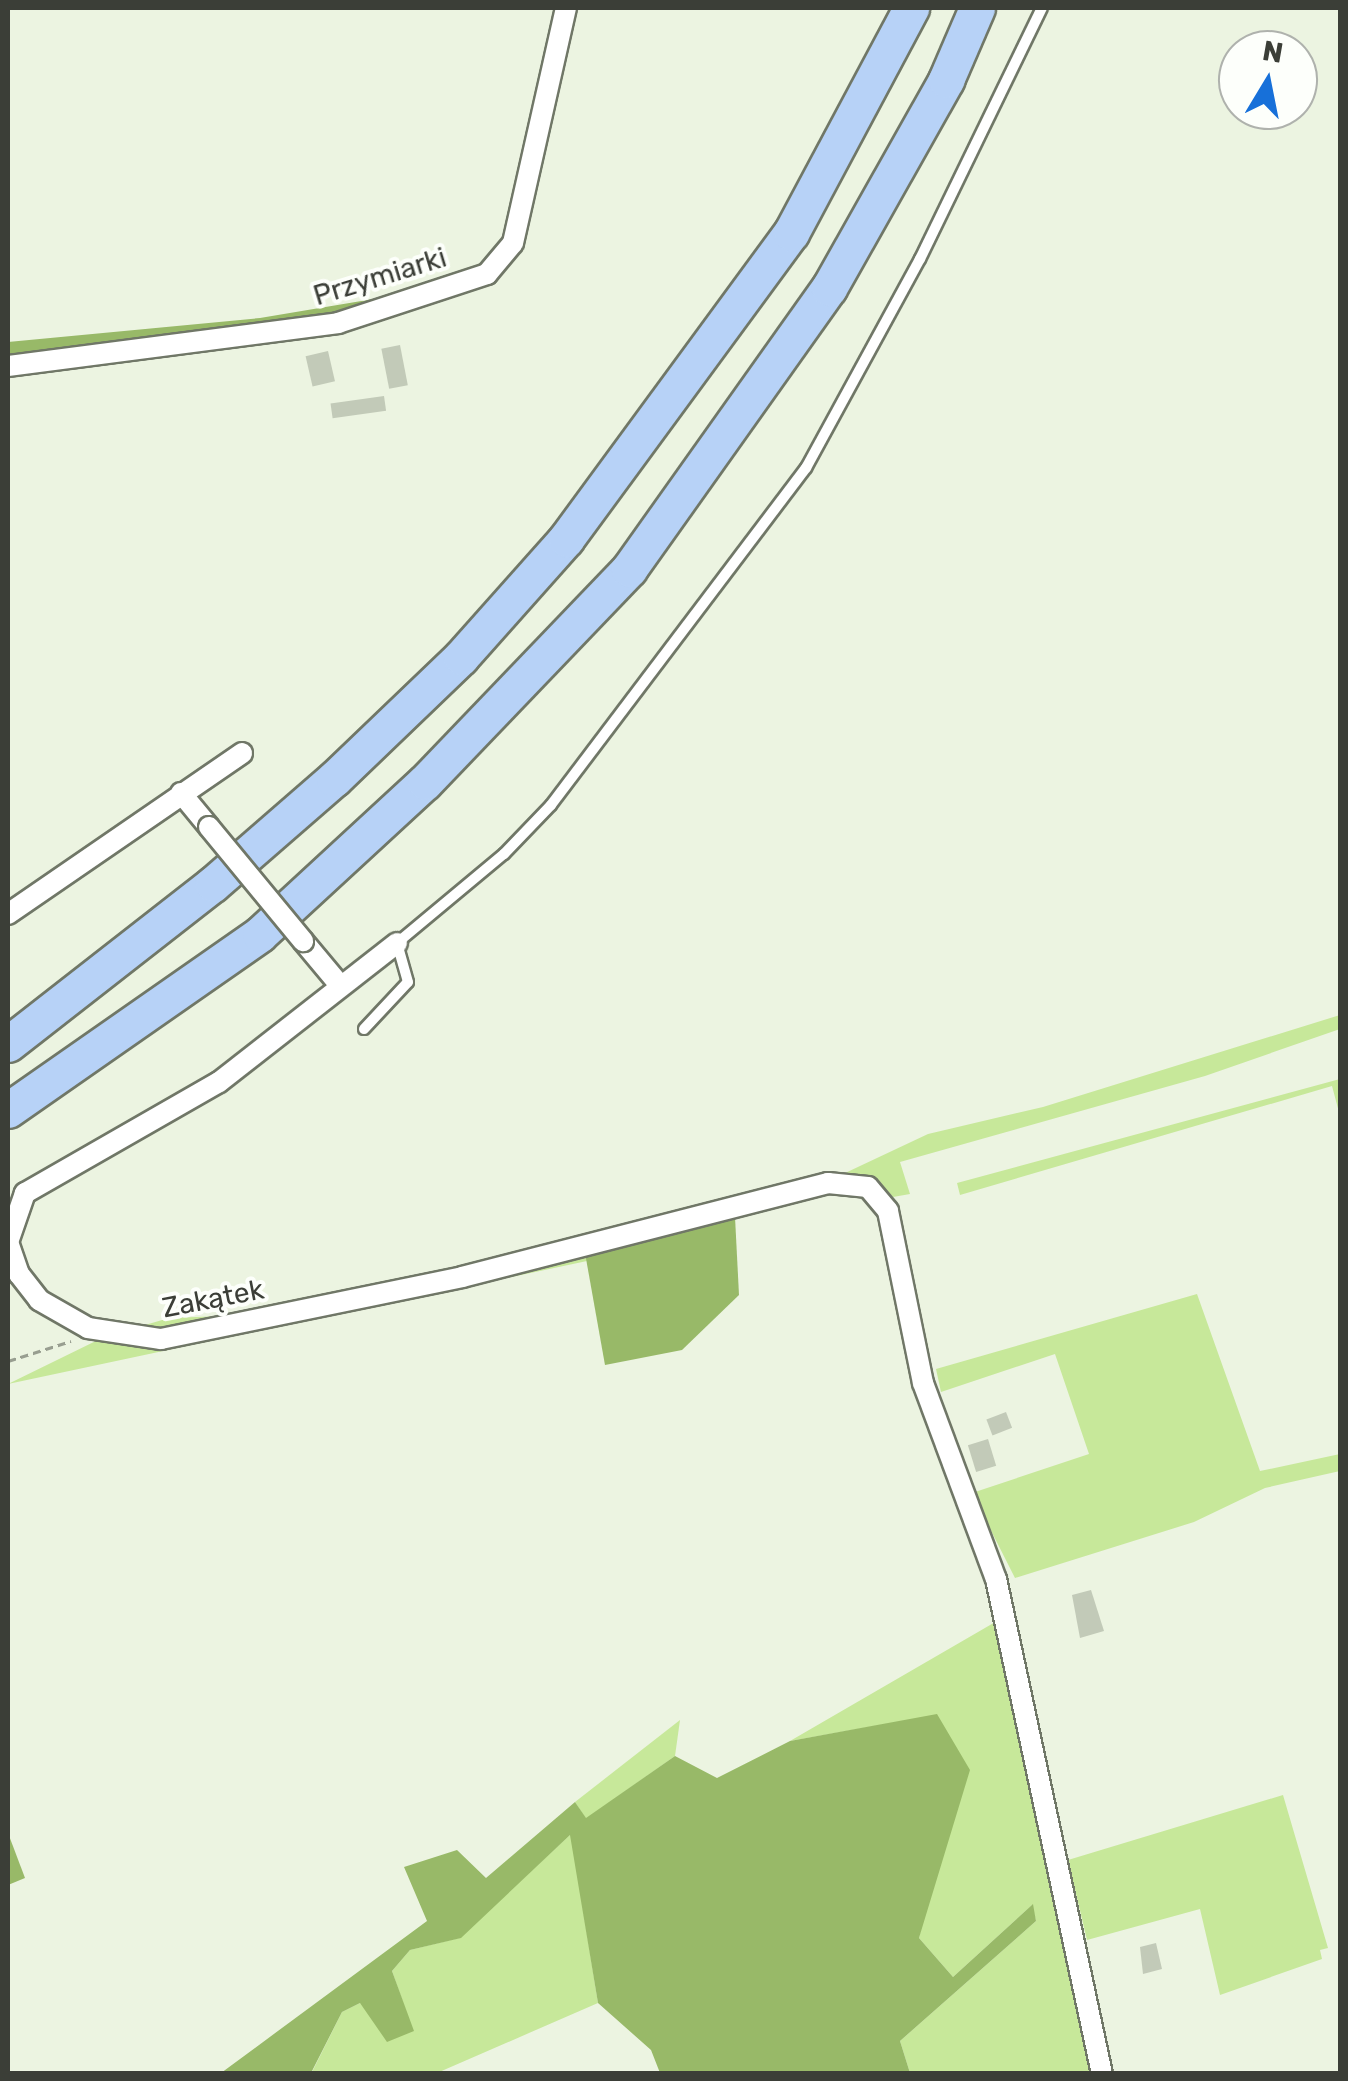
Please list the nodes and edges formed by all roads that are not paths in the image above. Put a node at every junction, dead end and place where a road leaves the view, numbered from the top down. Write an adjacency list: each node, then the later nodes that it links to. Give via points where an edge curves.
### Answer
1 (566, 8): 5 (street, Przymiarki, via 513,243 486,274 338,324)
2 (911, 8): 12 (highway, via 791,233 566,540 461,657 334,779 213,884)
3 (977, 8): 13 (highway, via 946,80 829,288 629,570 425,782 260,934)
4 (1042, 8): 9 (lane, Zakątek, via 912,276 806,468 593,753 504,854)
5 (8, 366)
6 (242, 754): 7 (street)
7 (181, 793): 8 (street); 10 (street, bridge)
8 (8, 914)
9 (397, 943): 10 (street, Zakątek); 11 (lane, via 408,982)
10 (339, 984): 14 (street, Zakątek, via 219,1082 25,1193 8,1242 19,1274 39,1300 88,1328 161,1339 462,1277 828,1184 868,1187 883,1200 923,1383 1000,1597)
11 (364, 1029)
12 (8, 1044)
13 (8, 1110)
14 (1102, 2074)

